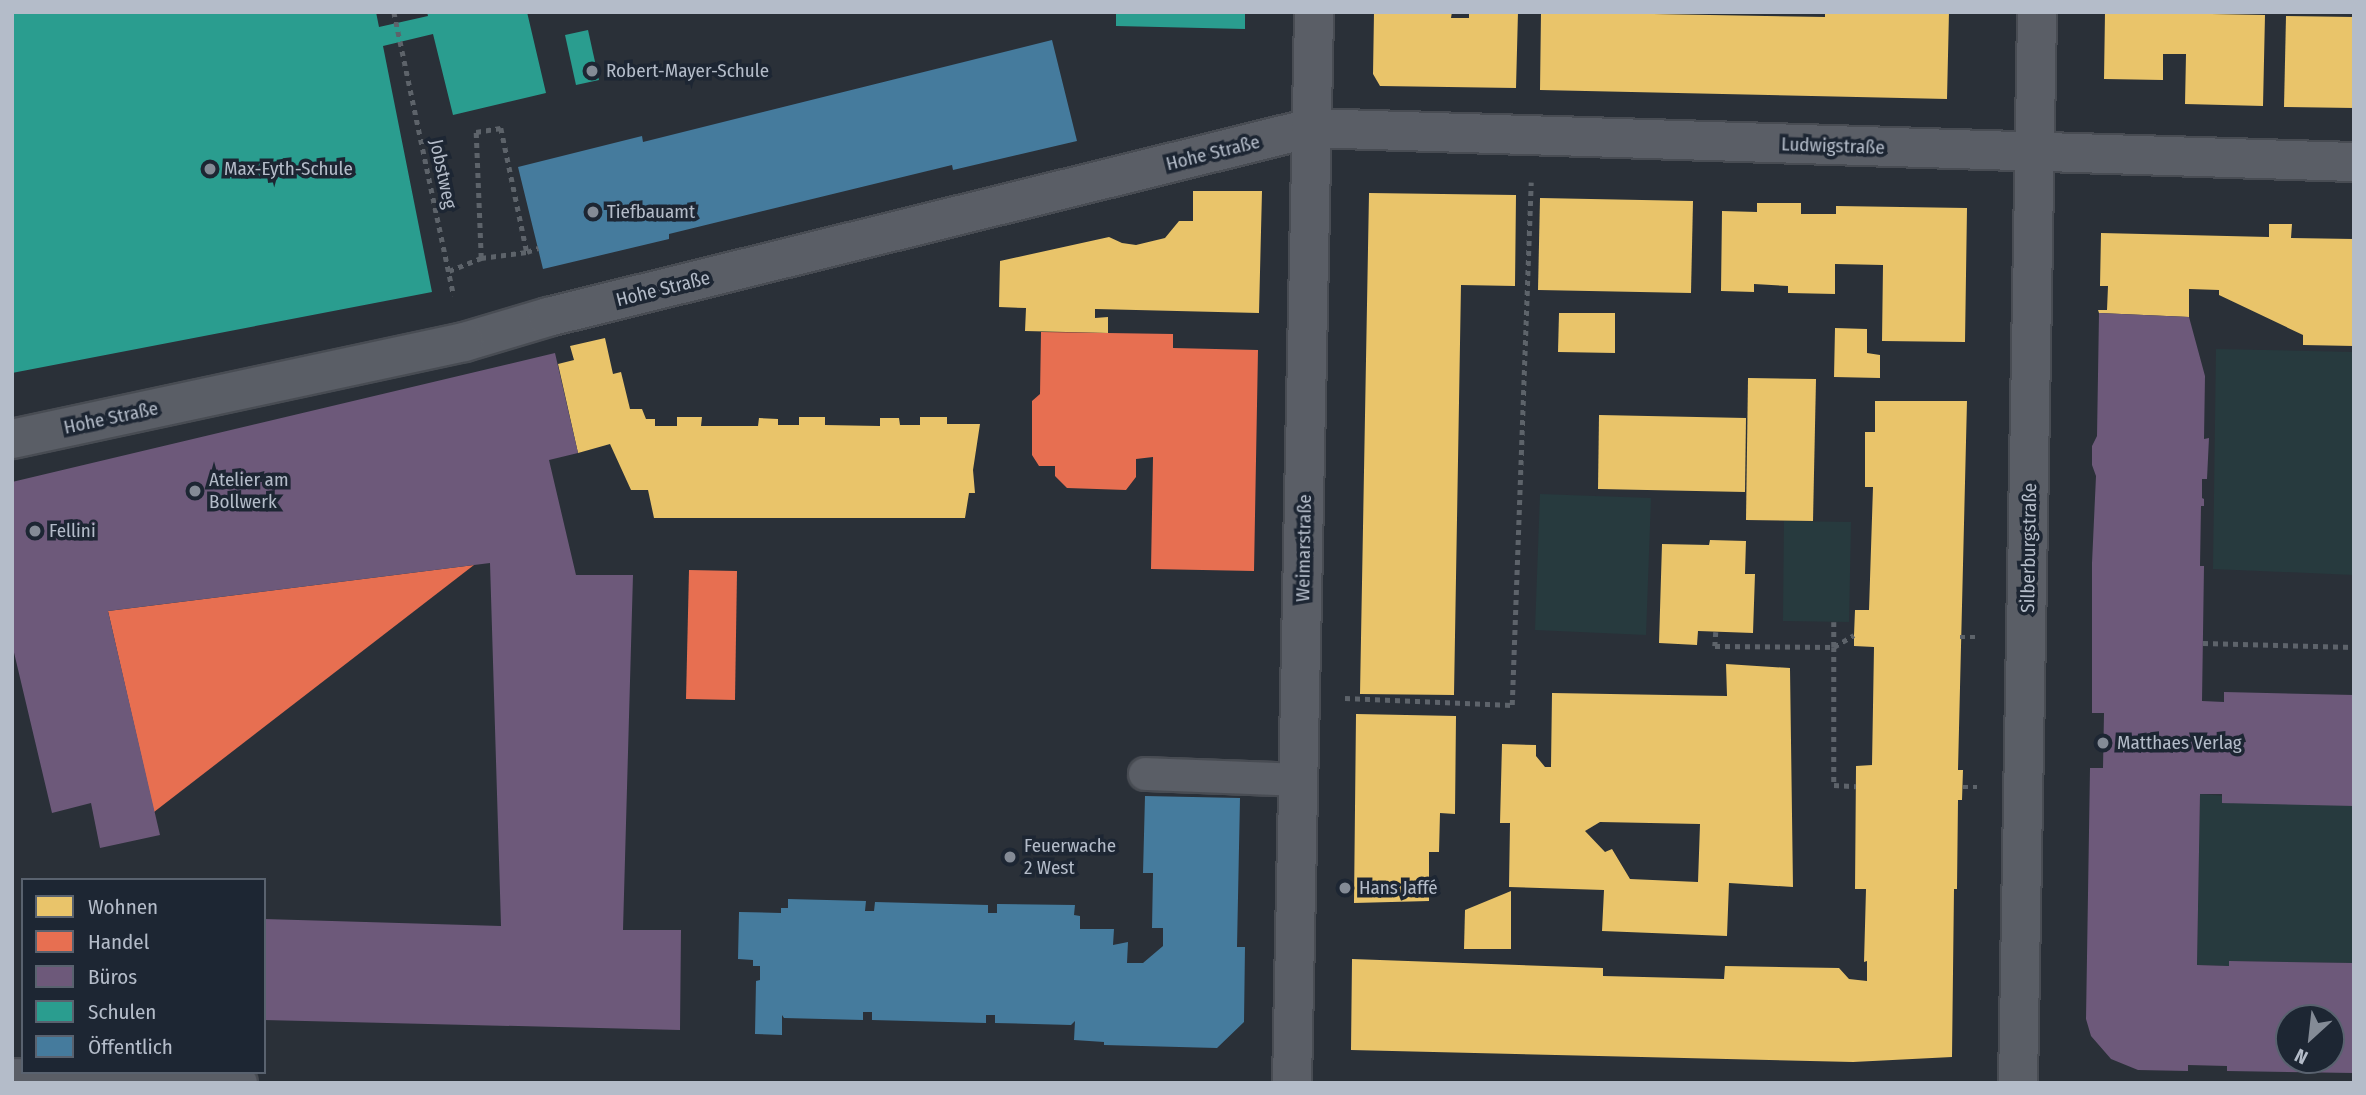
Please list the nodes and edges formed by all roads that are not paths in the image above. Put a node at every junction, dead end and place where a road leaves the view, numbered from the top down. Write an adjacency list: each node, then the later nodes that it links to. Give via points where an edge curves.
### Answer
1 (1314, 12): 3 (street, Weimarstraße)
2 (2037, 12): 4 (street, Silberburgstraße)
3 (1311, 128): 4 (street, Ludwigstraße); 6 (street, Hohe Straße, via 548,317 464,342); 8 (street, Weimarstraße)
4 (2035, 152): 5 (street, Ludwigstraße); 12 (street, Silberburgstraße)
5 (2354, 162)
6 (12, 439)
7 (1145, 774): 8 (lane)
8 (1299, 779): 11 (street, Weimarstraße)
9 (12, 1078): 10 (street)
10 (238, 1083)
11 (1292, 1083)
12 (2018, 1083)

